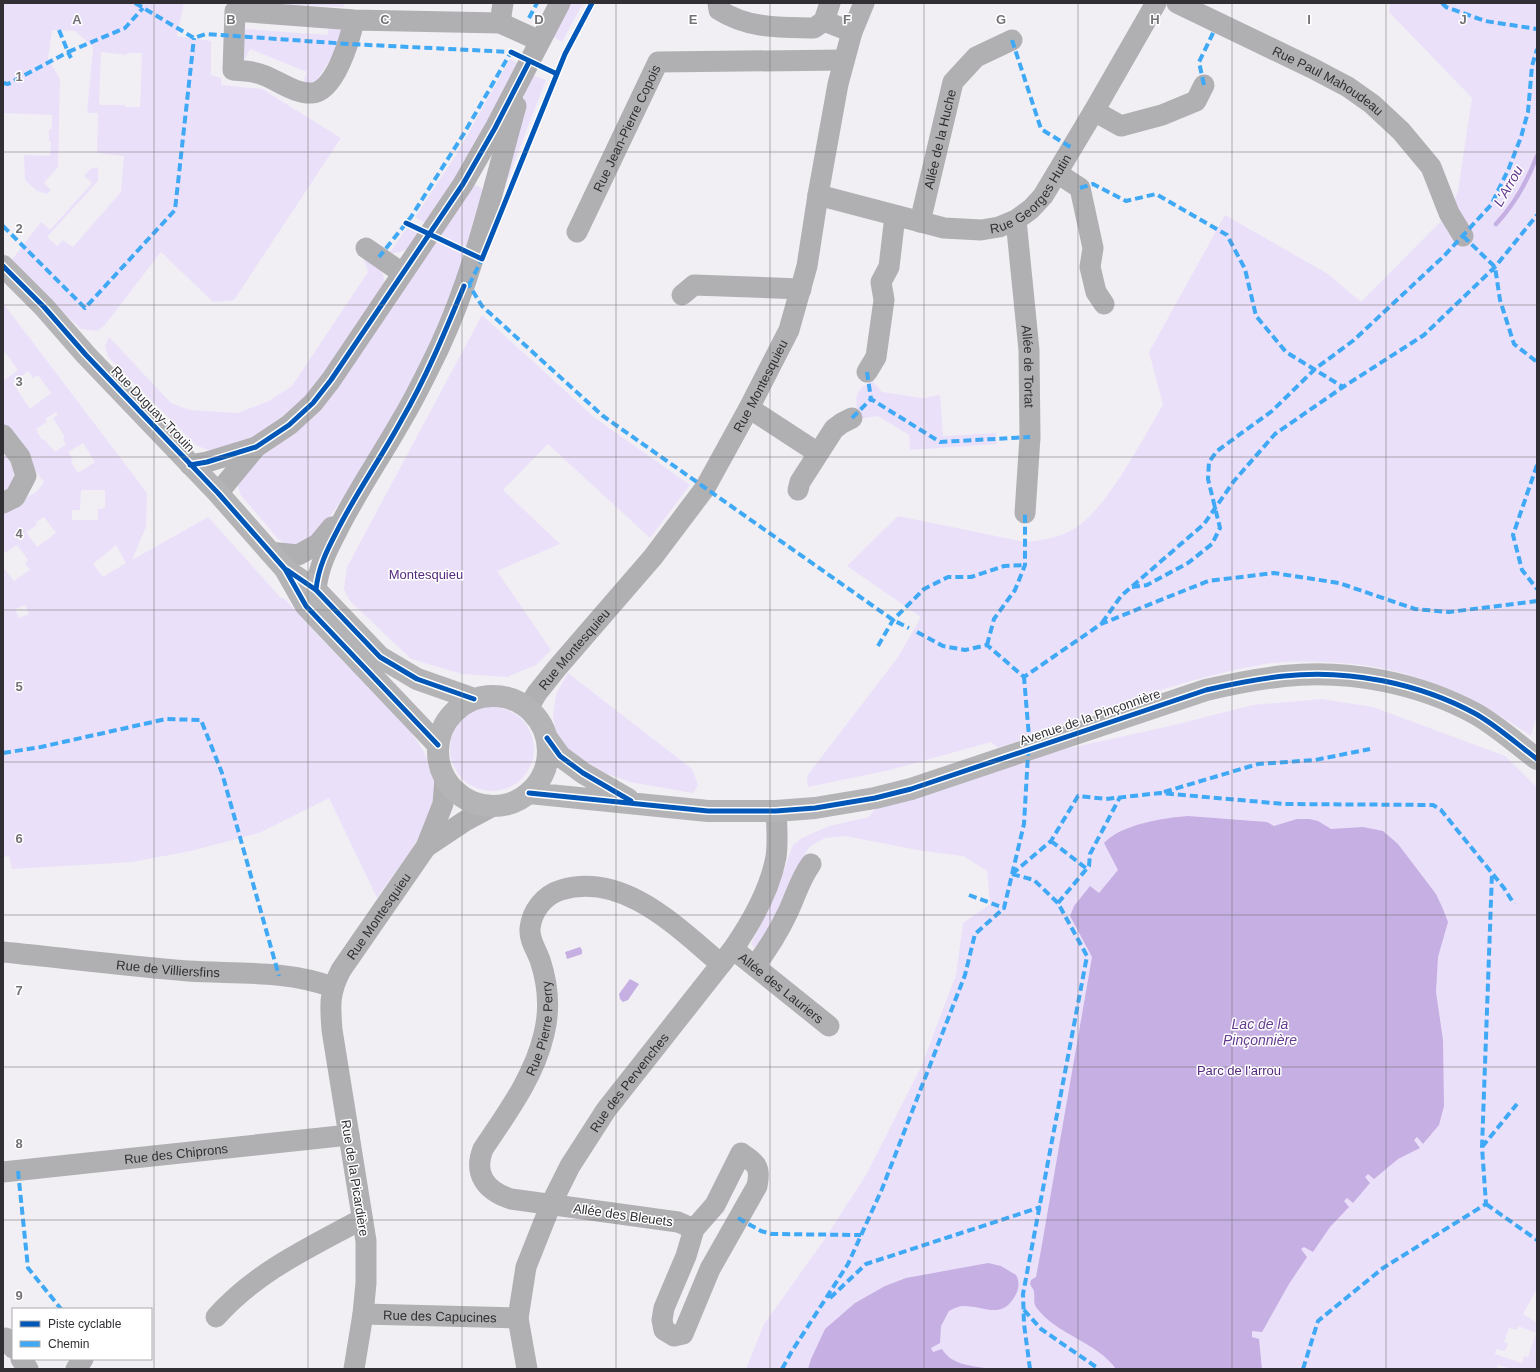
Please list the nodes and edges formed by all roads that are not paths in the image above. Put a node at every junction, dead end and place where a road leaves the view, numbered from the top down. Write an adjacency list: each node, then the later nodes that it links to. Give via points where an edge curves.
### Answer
1 (560, 3): 11 (street)
2 (718, 3): 6 (street, via 720,10 753,25 814,28)
3 (864, 3): 9 (street, Rue Montesquieu)
4 (1156, 3): 15 (street, Rue Georges Hutin)
5 (1177, 3): 24 (street, Rue Paul Mahoudeau, via 1348,86 1372,104 1401,131 1431,168 1449,213)
6 (827, 12): 9 (street)
7 (502, 13): 8 (street); 11 (street)
8 (354, 20): 8 (street, via 349,44 324,89 312,93 298,91 262,74 233,70 235,11)
9 (852, 32): 12 (street, Rue Montesquieu)
10 (1012, 40): 22 (street, Allée de la Huche, via 976,57 953,82)
11 (540, 41): 13 (street)
12 (844, 60): 19 (street, Rue Montesquieu); 23 (street, Rue Jean-Pierre Copois, via 658,62)
13 (528, 64): 17 (street); 18 (street)
14 (1204, 85): 15 (street, via 1196,101 1162,115 1121,126)
15 (1094, 111): 16 (street, Rue Georges Hutin)
16 (1057, 173): 21 (street, Rue Georges Hutin, via 1043,196); 30 (street, via 1080,188 1093,248 1090,267 1096,292)
17 (465, 180): 18 (street, via 475,172 483,172 489,179); 27 (street)
18 (493, 192): 41 (street, via 464,286 439,348 401,421)
19 (818, 195): 20 (street, Rue Georges Hutin); 28 (street, Rue Montesquieu)
20 (895, 216): 22 (street, Rue Georges Hutin); 31 (street, via 889,267 881,282 884,300 876,357)
21 (1016, 220): 22 (street, Rue Georges Hutin, via 999,227 981,230 955,230); 42 (street, Allée de Tortat, via 1029,350 1030,437)
22 (920, 222)
23 (577, 232)
24 (1463, 236)
25 (366, 248): 27 (street)
26 (3, 266): 37 (main road, Rue Duguay-Trouin)
27 (402, 273): 35 (street, via 313,403 289,425)
28 (801, 289): 29 (street, via 694,285); 32 (street, Rue Montesquieu, via 789,330)
29 (682, 295)
30 (1104, 304)
31 (867, 372)
32 (750, 408): 36 (street); 47 (street, Rue Montesquieu, via 705,488 653,557 557,668)
33 (852, 418): 36 (street, via 834,429)
34 (3, 435): 40 (street, via 20,457 26,476 15,497)
35 (256, 448): 37 (street); 39 (street)
36 (818, 453): 38 (street, via 800,482)
37 (190, 465): 39 (main road, Rue Duguay-Trouin)
38 (798, 490)
39 (218, 493): 43 (main road, Rue Duguay-Trouin)
40 (3, 503)
41 (351, 503): 43 (street, via 318,544 298,555); 45 (street, via 324,556 317,577)
42 (1025, 514)
43 (269, 552): 44 (main road, Rue Duguay-Trouin)
44 (285, 569): 45 (main road, Rue Duguay-Trouin); 49 (main road, Rue Duguay-Trouin, via 306,606)
45 (316, 590): 46 (main road, Rue Duguay-Trouin, via 380,657 417,679)
46 (474, 699): 47 (main road, via 493,696 512,698); 49 (main road, via 457,709 445,725)
47 (528, 708): 48 (main road, via 540,721)
48 (547, 738): 52 (main road, via 548,758 542,777); 53 (main road, Avenue de la Pinçonnière, via 560,756 583,773)
49 (438, 745): 51 (main road, via 439,761)
50 (1537, 759): 55 (main road, Avenue de la Pinçonnière, via 1476,714 1441,697 1363,678 1325,674 1285,676 1206,690 911,789 815,808)
51 (445, 778): 54 (main road, via 467,799); 56 (street, Rue Montesquieu, via 443,804)
52 (529, 793): 53 (main road, Avenue de la Pinçonnière); 54 (main road, via 506,805)
53 (635, 803): 55 (main road, Avenue de la Pinçonnière, via 708,811)
54 (493, 806): 56 (street, Rue Montesquieu, via 464,821)
55 (776, 811): 59 (street, Rue des Pervenches, via 776,858 750,925)
56 (426, 847): 61 (street, Rue Montesquieu, via 341,970)
57 (811, 864): 60 (street, via 801,878 788,912 768,949)
58 (3, 952): 61 (street, Rue de Villiersfins, via 188,971 295,977 318,981)
59 (727, 956): 60 (street, Allée des Lauriers); 65 (street, Rue des Pervenches, via 606,1110 570,1166); 65 (street, Rue Pierre Perry, via 636,899 612,890 566,888 545,898 530,929 546,983 548,1006 544,1034 523,1087 483,1149 479,1165 483,1180 500,1196)
60 (755, 966): 62 (street, Allée des Lauriers)
61 (332, 987): 63 (street, Rue de la Picardière, via 332,1030)
62 (829, 1026)
63 (349, 1135): 64 (street, Rue des Chiprons); 66 (street, Rue de la Picardière)
64 (3, 1172)
65 (551, 1204): 67 (street, Allée des Bleuets); 71 (street, Rue des Pervenches, via 526,1267)
66 (362, 1219): 69 (street, Rue de la Picardière, via 366,1241); 70 (street, via 260,1275 232,1298)
67 (697, 1226): 68 (street, Allée des Bleuets); 68 (street, via 715,1205 741,1154 755,1162 760,1173 757,1186); 68 (street, via 664,1308 664,1330 674,1336 683,1334 710,1269)
68 (727, 1238)
69 (363, 1314): 71 (street, Rue des Capucines); 78 (street, Rue de la Picardière)
70 (216, 1316)
71 (518, 1318): 79 (street, Rue des Pervenches)
72 (3, 1340): 73 (street, via 6,1338)
73 (12, 1347)
74 (22, 1360): 76 (street)
75 (82, 1360): 77 (street)
76 (28, 1369)
77 (76, 1369)
78 (354, 1369)
79 (527, 1369)

